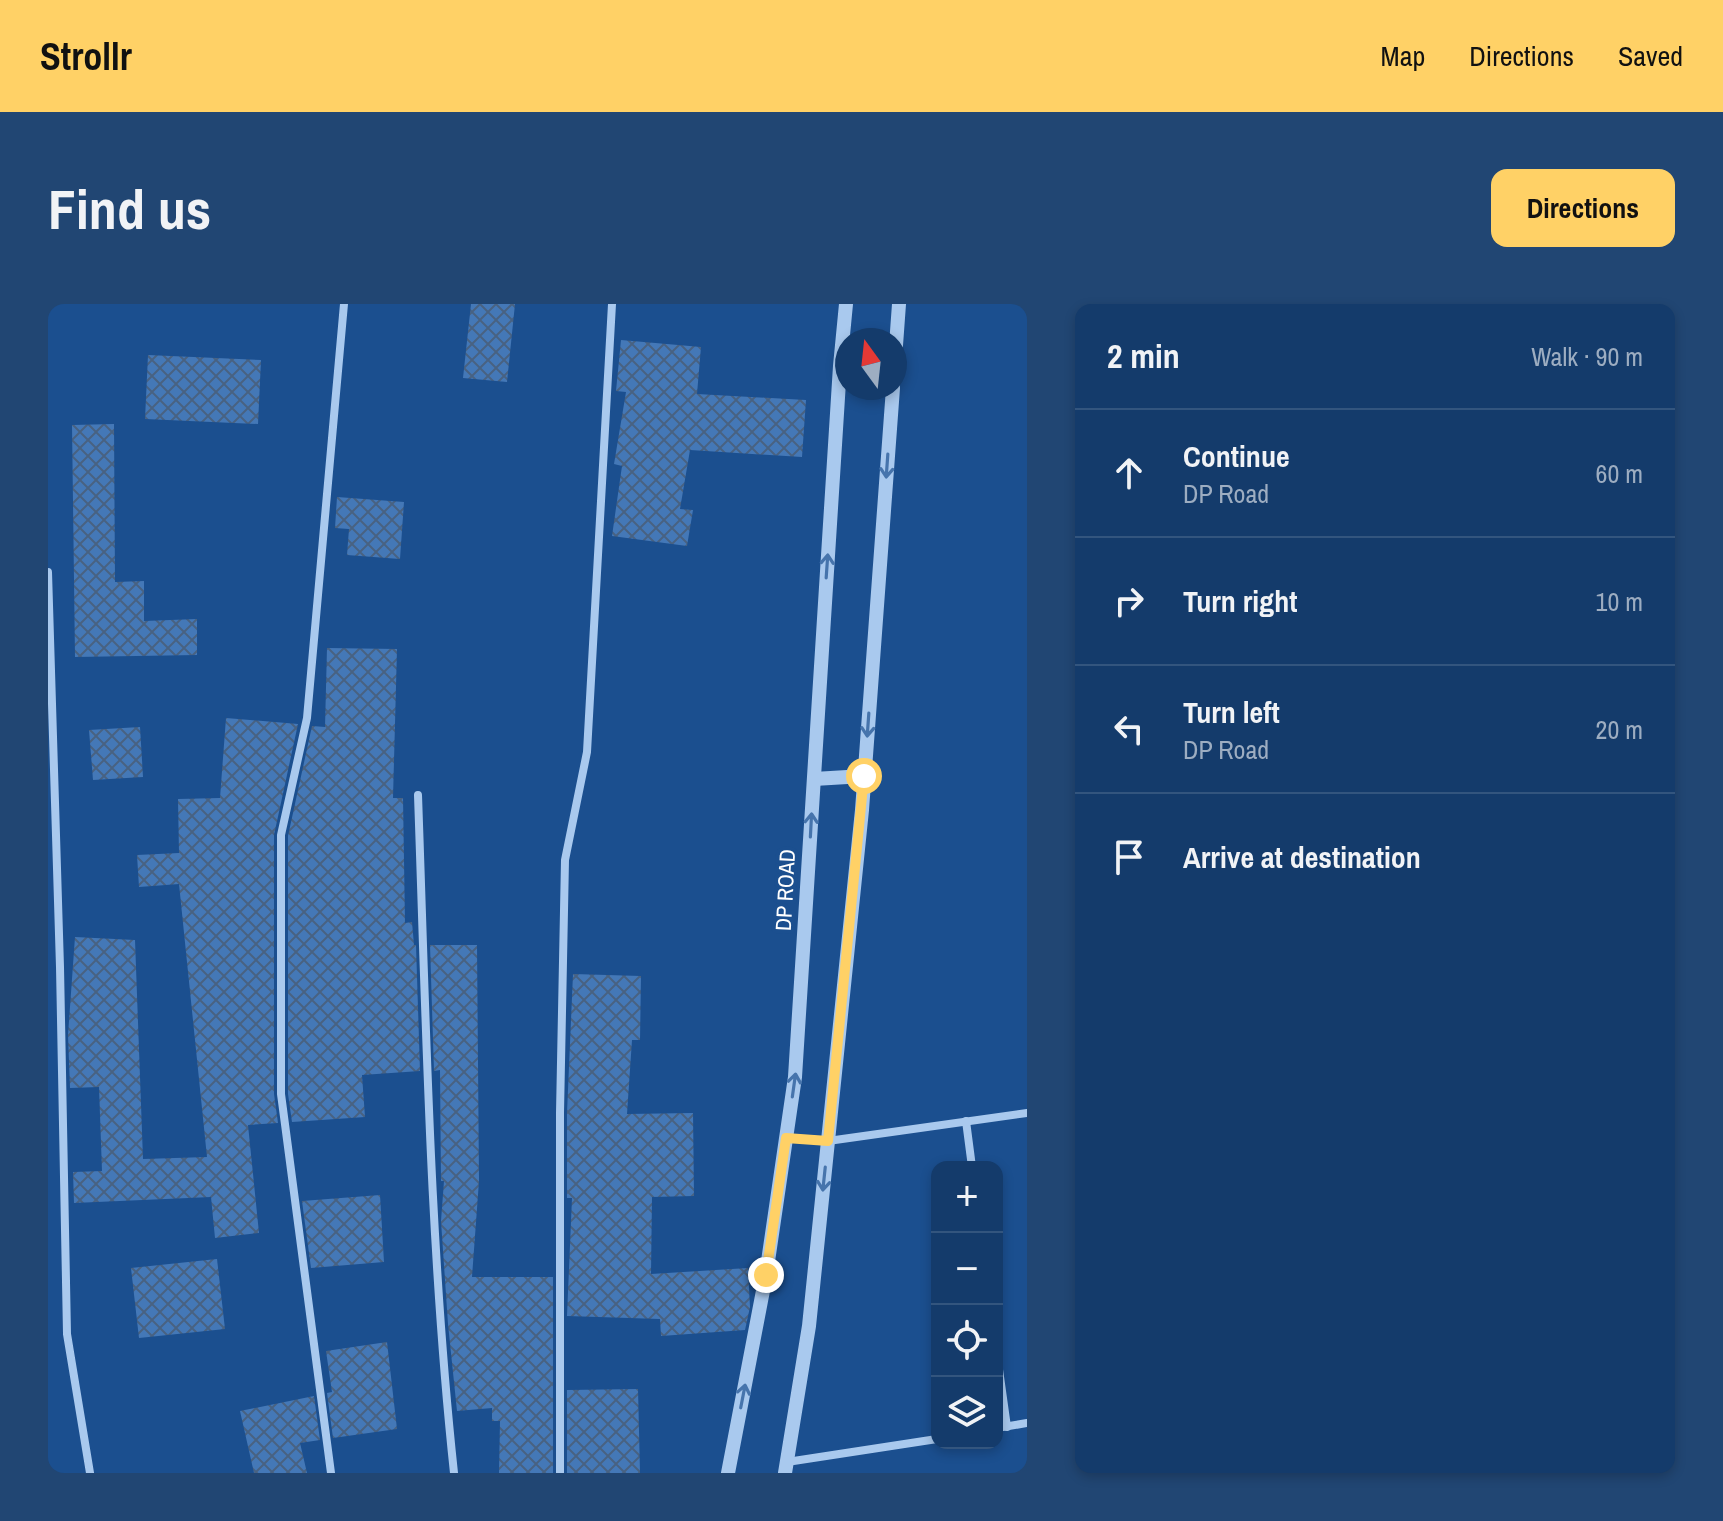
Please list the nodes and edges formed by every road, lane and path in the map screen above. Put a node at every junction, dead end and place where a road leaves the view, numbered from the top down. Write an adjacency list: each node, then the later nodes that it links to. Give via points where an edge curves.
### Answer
1 (344, 304): 21 (street, via 307,718 281,835 281,1094)
2 (612, 304): 23 (street, via 587,752 565,860)
3 (846, 304): 9 (street, DP ROAD, one-way to 3)
4 (899, 304): 5 (street)
5 (897, 328)
6 (892, 400): 8 (street, one-way to 8)
7 (48, 572): 20 (street, via 67,1334)
8 (864, 776): 9 (street); 14 (street)
9 (814, 779): 13 (street, DP ROAD, one-way to 9, via 795,1077)
10 (418, 795): 22 (street, via 432,1192)
11 (1027, 1113): 12 (street)
12 (966, 1121): 14 (street); 15 (street)
13 (786, 1138): 14 (street); 24 (street, DP ROAD, one-way to 13)
14 (828, 1141): 19 (street, one-way to 19, via 809,1326)
15 (971, 1161)
16 (1027, 1423): 17 (street)
17 (1003, 1428)
18 (931, 1440): 19 (street)
19 (786, 1468)
20 (90, 1473)
21 (331, 1473)
22 (454, 1473)
23 (560, 1473)
24 (728, 1473)

